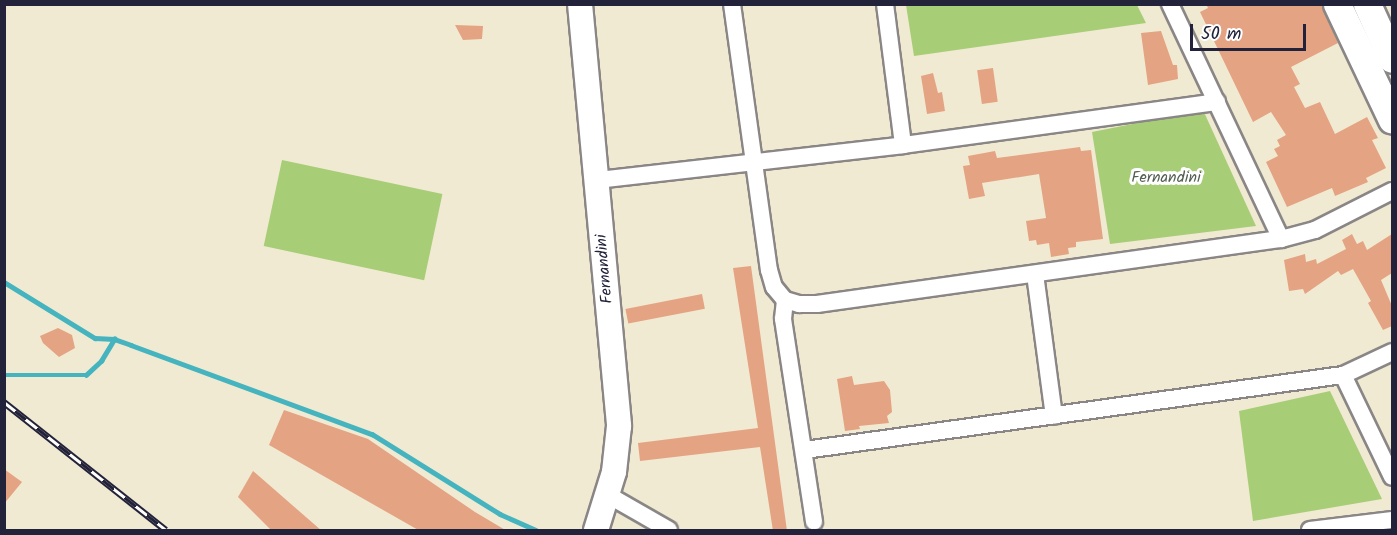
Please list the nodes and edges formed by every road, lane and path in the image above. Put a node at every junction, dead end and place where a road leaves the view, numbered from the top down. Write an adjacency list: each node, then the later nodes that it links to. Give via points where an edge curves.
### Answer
1 (580, 4): 12 (street, Fernandini)
2 (732, 4): 11 (street)
3 (885, 4): 10 (street)
4 (1170, 4): 8 (street)
5 (1337, 4): 9 (main road)
6 (1367, 4): 7 (main road)
7 (1392, 59)
8 (1217, 102): 10 (street); 14 (street)
9 (1392, 120)
10 (903, 145): 11 (street)
11 (754, 161): 12 (street); 16 (street, via 769,270 774,287)
12 (598, 180): 22 (street, Fernandini, via 619,426)
13 (1392, 191): 14 (street, via 1315,231)
14 (1281, 239): 15 (street)
15 (1035, 274): 16 (street, via 817,304); 19 (street)
16 (785, 300): 20 (street, via 783,319)
17 (1392, 352): 18 (street)
18 (1343, 375): 19 (street); 21 (street)
19 (1054, 416): 20 (street)
20 (805, 450): 24 (street)
21 (1392, 477)
22 (608, 495): 25 (street, Fernandini); 26 (street)
23 (1392, 519): 27 (street)
24 (814, 522)
25 (596, 531)
26 (669, 531)
27 (1310, 531)

